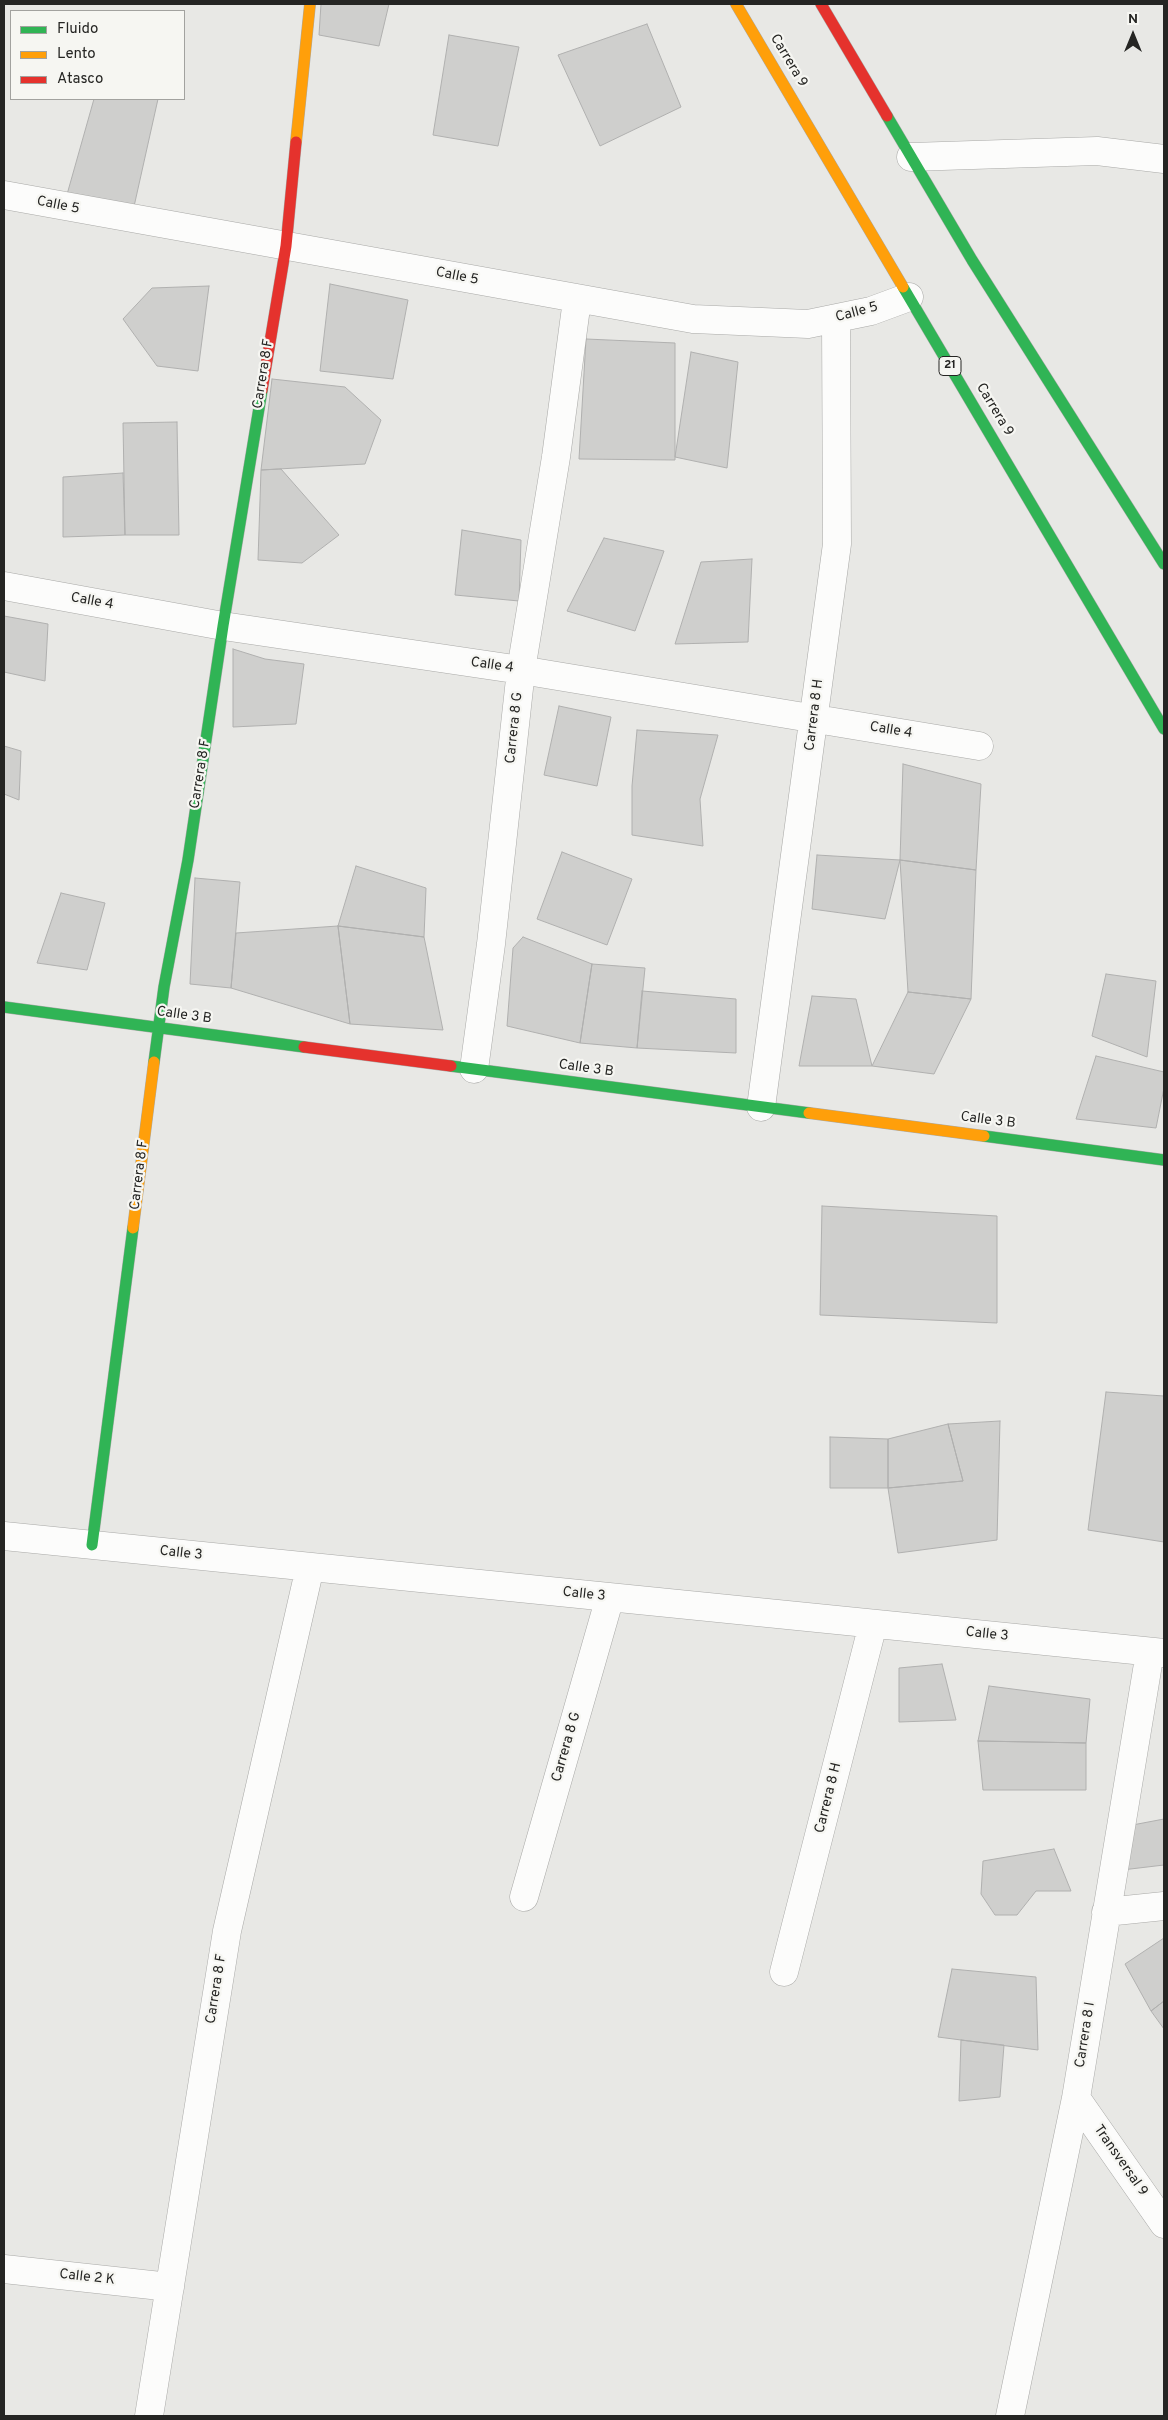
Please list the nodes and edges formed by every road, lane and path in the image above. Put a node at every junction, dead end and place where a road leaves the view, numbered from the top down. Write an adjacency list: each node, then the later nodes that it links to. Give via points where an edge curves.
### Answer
1 (310, 4): 7 (street, Carrera 8 F)
2 (736, 4): 8 (street, Carrera 9 / 21)
3 (820, 4): 4 (street)
4 (911, 156): 5 (street, via 1097,151); 11 (street, via 972,260)
5 (1164, 159)
6 (4, 195): 7 (street, Calle 5)
7 (286, 246): 9 (street, Calle 5); 13 (street, Carrera 8 F)
8 (909, 297): 10 (street, Calle 5); 16 (street, Carrera 9 / 21)
9 (577, 300): 10 (street, Calle 5, via 693,319 770,324); 14 (street, Carrera 8 G, via 556,457)
10 (836, 320): 15 (street, Carrera 8 H, via 837,544)
11 (1164, 564)
12 (4, 586): 13 (street, Calle 4)
13 (224, 626): 14 (street, Calle 4); 19 (street, Carrera 8 F)
14 (521, 670): 15 (street, Calle 4); 20 (street, Carrera 8 G)
15 (815, 719): 17 (street, Calle 4); 21 (street, Carrera 8 H)
16 (1164, 728)
17 (979, 746)
18 (4, 1008): 19 (street, Calle 3 B)
19 (159, 1028): 20 (street, Calle 3 B); 24 (street, Carrera 8 F)
20 (474, 1069): 21 (street, Calle 3 B)
21 (761, 1107): 22 (street, Calle 3 B)
22 (1164, 1160)
23 (4, 1536): 24 (street, Calle 3)
24 (92, 1545): 25 (street, Calle 3)
25 (310, 1567): 26 (street, Calle 3); 36 (street, Carrera 8 F, via 227,1931)
26 (610, 1598): 27 (street, Calle 3); 29 (street, Carrera 8 G)
27 (873, 1624): 28 (street, Calle 3); 32 (street, Carrera 8 H)
28 (1157, 1652): 31 (street, Carrera 8 I)
29 (524, 1897)
30 (1164, 1906): 31 (street)
31 (1106, 1912): 33 (street, Carrera 8 I)
32 (784, 1972)
33 (1076, 2098): 34 (street, Transversal 9); 38 (street, Carrera 8 I)
34 (1164, 2224)
35 (4, 2270): 36 (street, Calle 2 K)
36 (170, 2287): 37 (street, Carrera 8 F)
37 (149, 2416)
38 (1010, 2416)

